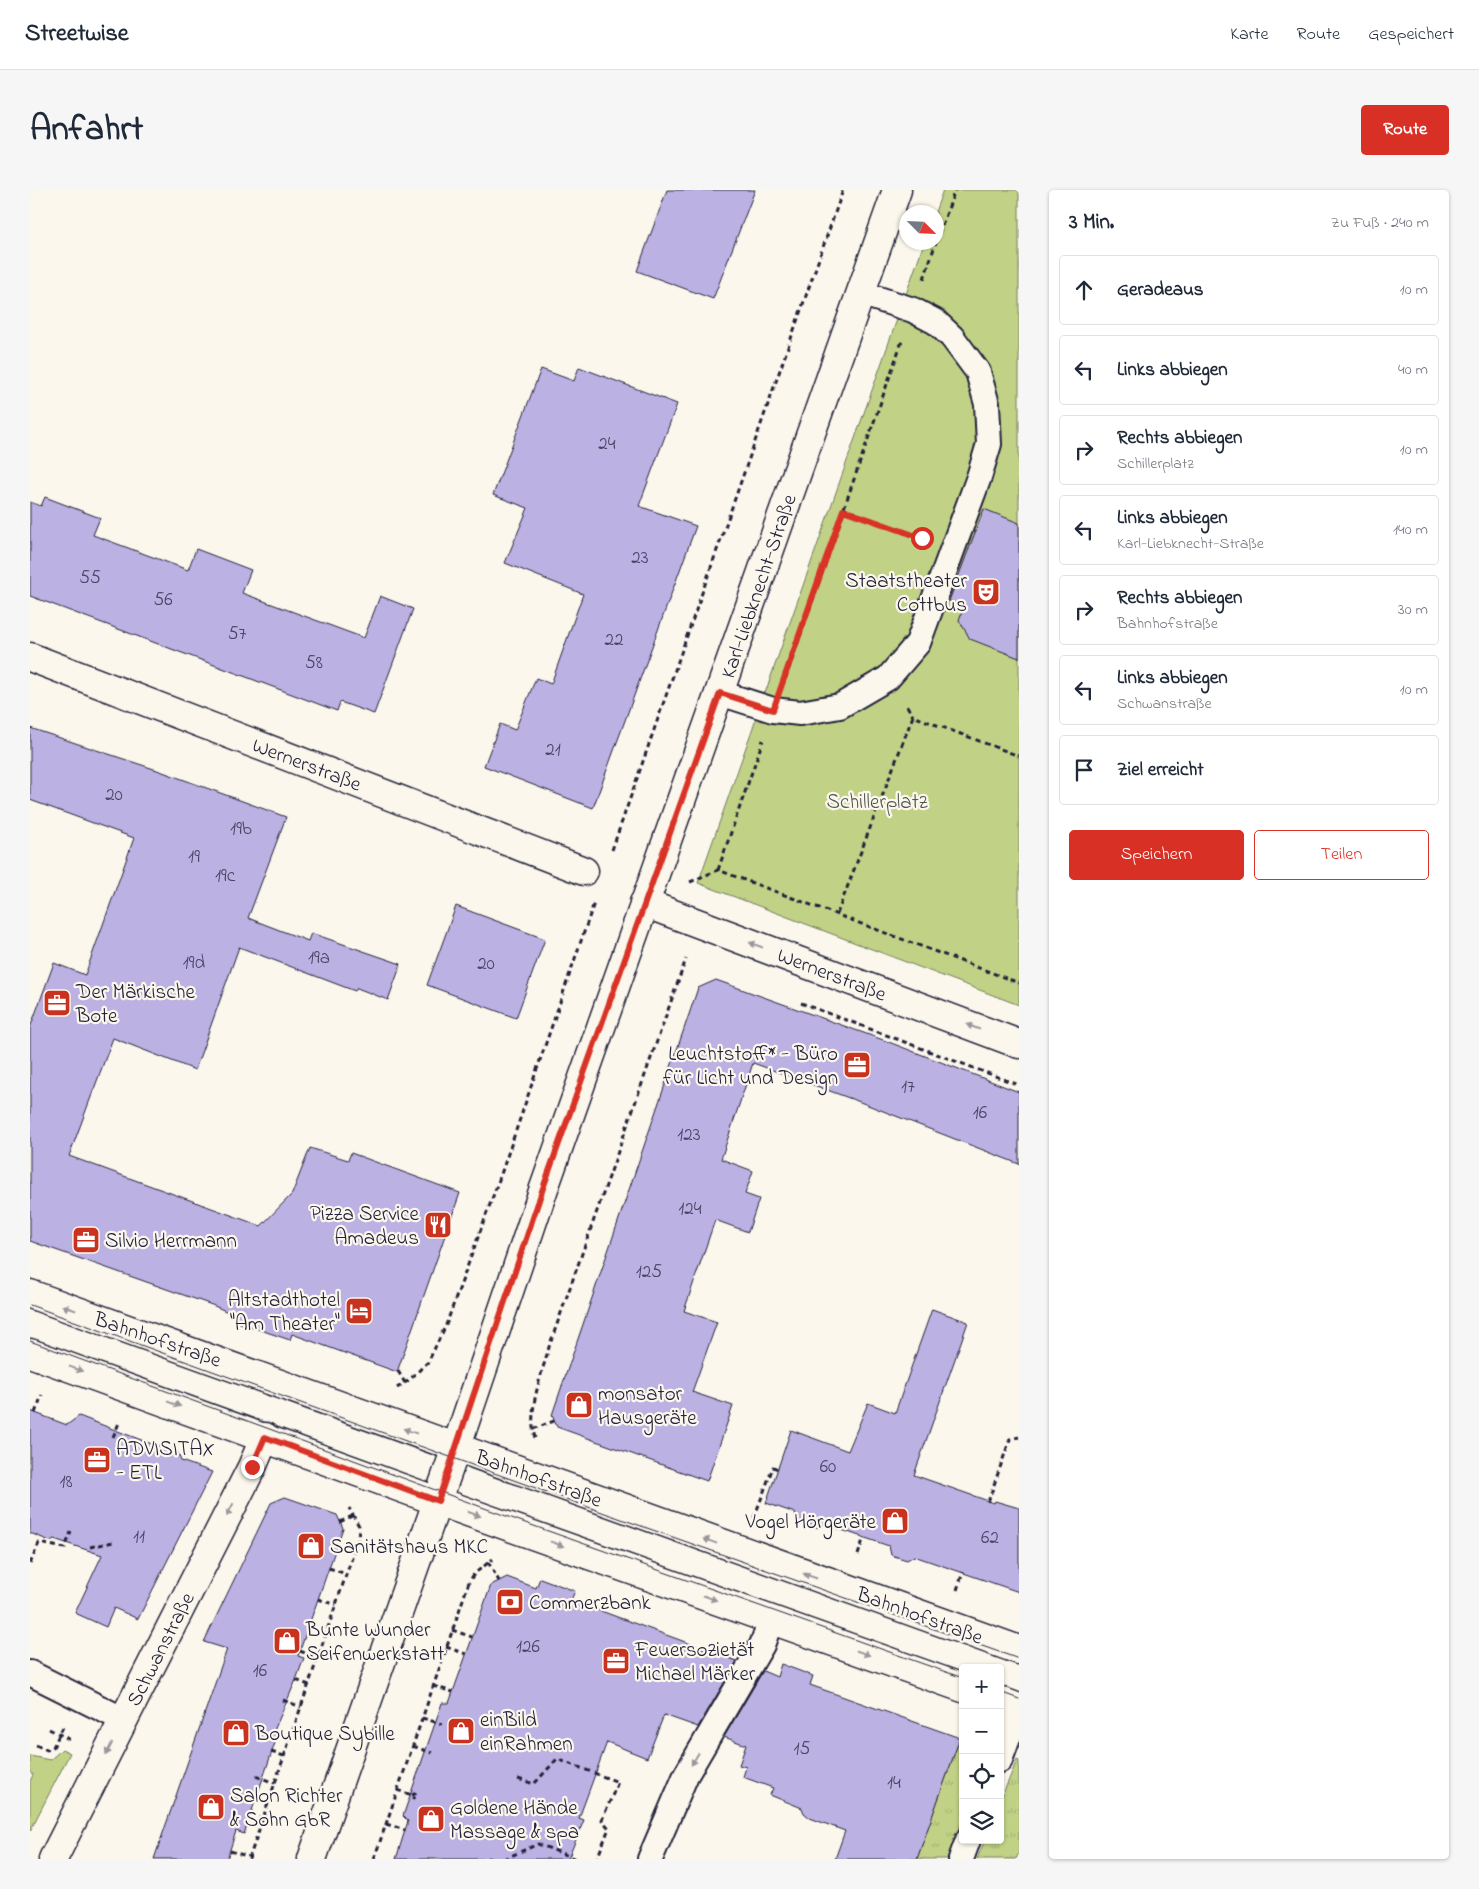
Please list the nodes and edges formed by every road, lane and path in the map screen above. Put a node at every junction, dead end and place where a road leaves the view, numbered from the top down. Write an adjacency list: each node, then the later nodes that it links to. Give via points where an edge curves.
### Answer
1 (843, 190): 14 (path)
2 (897, 190): 6 (street, Karl-Liebknecht-Straße)
3 (955, 190): 4 (path)
4 (944, 220)
5 (933, 250): 7 (path)
6 (860, 293): 7 (lane); 11 (street, Karl-Liebknecht-Straße)
7 (913, 310): 8 (path); 12 (lane, via 936,322 952,337 978,372 987,404 989,444 979,477 918,642 903,662 888,678 840,706 800,713)
8 (843, 510): 9 (path); 12 (path)
9 (922, 538)
10 (30, 657): 15 (street, Wernerstraße)
11 (720, 693): 12 (lane); 17 (street, Karl-Liebknecht-Straße)
12 (773, 710): 18 (path, via 718,870)
13 (1019, 756): 18 (path, via 913,716)
14 (609, 859)
15 (584, 872)
16 (595, 901): 27 (path, via 446,1325 428,1362)
17 (644, 903): 22 (street, Wernerstraße, one-way to 17); 36 (street, Karl-Liebknecht-Straße, via 542,1191)
18 (838, 914): 20 (path)
19 (695, 962): 32 (path, via 686,959 549,1346 536,1400 533,1429)
20 (1019, 983)
21 (797, 1001): 23 (path)
22 (1019, 1044)
23 (1019, 1085)
24 (30, 1294): 36 (street, Bahnhofstraße, one-way to 24)
25 (30, 1352): 34 (street, one-way to 34)
26 (398, 1371): 28 (path)
27 (410, 1380)
28 (404, 1383)
29 (38, 1405): 30 (path)
30 (35, 1413)
31 (121, 1418): 33 (path)
32 (554, 1421)
33 (113, 1436)
34 (265, 1437): 38 (street); 78 (street, Schwanstraße, one-way to 78)
35 (1019, 1437): 39 (path, via 1010,1439)
36 (456, 1448): 38 (street, Karl-Liebknecht-Straße); 63 (street, Bahnhofstraße, one-way to 36)
37 (778, 1469): 43 (path, via 773,1467)
38 (438, 1501): 59 (street, one-way to 59); 105 (street, Karl-Liebknecht-Straße)
39 (988, 1502)
40 (344, 1505): 41 (path)
41 (354, 1514): 42 (path); 54 (path, via 359,1526 358,1540)
42 (340, 1522)
43 (753, 1524)
44 (71, 1532): 51 (path, via 65,1548 40,1543)
45 (864, 1537): 49 (path)
46 (113, 1542): 47 (path)
47 (90, 1547)
48 (495, 1557): 50 (path)
49 (856, 1560)
50 (488, 1562): 55 (path); 60 (path, via 469,1582)
51 (30, 1564)
52 (329, 1568): 54 (path)
53 (963, 1572): 56 (path)
54 (346, 1574): 58 (path)
55 (498, 1581)
56 (955, 1595)
57 (318, 1600): 58 (path)
58 (336, 1605): 66 (path)
59 (772, 1620): 71 (street, one-way to 71); 110 (lane, one-way to 110, via 762,1644 686,1775)
60 (452, 1630): 61 (path); 62 (path)
61 (472, 1637)
62 (446, 1647): 65 (path); 70 (path)
63 (1019, 1650)
64 (300, 1651): 66 (path)
65 (466, 1654)
66 (318, 1658): 69 (path)
67 (30, 1673): 78 (lane)
68 (296, 1680): 69 (path)
69 (309, 1685): 75 (path)
70 (433, 1686): 72 (path); 77 (path)
71 (959, 1687)
72 (453, 1692)
73 (283, 1700): 75 (path)
74 (1004, 1702): 76 (street)
75 (301, 1707): 88 (path)
76 (1019, 1708): 87 (lane)
77 (422, 1718): 79 (path); 84 (path)
78 (124, 1720): 104 (street, Schwanstraße, one-way to 104)
79 (442, 1724)
80 (48, 1729): 81 (path)
81 (59, 1735): 82 (path); 83 (path, via 53,1746 46,1750)
82 (75, 1742)
83 (36, 1745)
84 (413, 1746): 86 (path); 92 (path)
85 (271, 1752): 88 (path)
86 (432, 1753)
87 (1002, 1754)
88 (284, 1756): 91 (path)
89 (256, 1776): 91 (path)
90 (518, 1779): 109 (path, via 534,1784 557,1759 618,1782 602,1820 609,1828)
91 (275, 1783): 97 (path)
92 (397, 1790): 94 (path); 98 (path)
93 (417, 1793): 94 (path)
94 (412, 1795): 95 (path)
95 (415, 1799)
96 (250, 1815): 97 (path)
97 (262, 1819): 103 (path)
98 (386, 1824): 99 (path); 106 (path)
99 (405, 1830)
100 (967, 1844): 111 (lane)
101 (230, 1850): 103 (path)
102 (564, 1857): 107 (path, via 538,1844); 108 (path)
103 (249, 1858)
104 (53, 1859)
105 (312, 1859)
106 (374, 1859)
107 (504, 1859)
108 (576, 1859)
109 (597, 1859)
110 (650, 1859)
111 (961, 1859)

